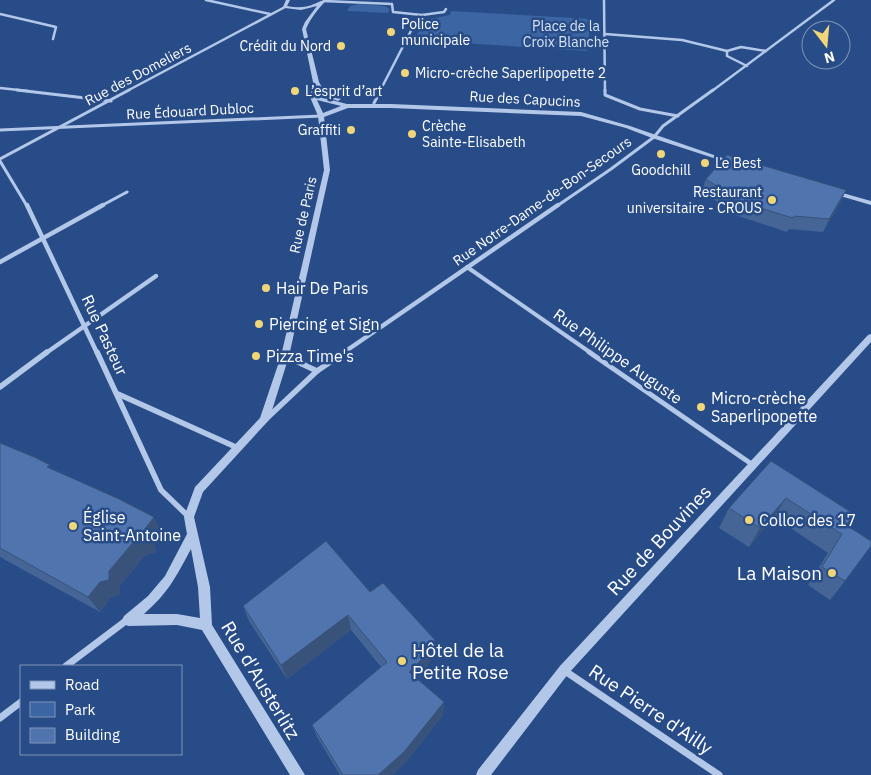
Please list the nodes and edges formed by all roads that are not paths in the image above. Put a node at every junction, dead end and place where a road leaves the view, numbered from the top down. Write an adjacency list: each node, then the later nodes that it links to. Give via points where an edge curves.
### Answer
1 (206, 0): 11 (street)
2 (288, 0): 7 (street)
3 (325, 0): 6 (street); 13 (street, via 392,4 393,12)
4 (604, 0): 14 (street)
5 (834, 0): 17 (street, Rue Notre-Dame-de-Bon-Secours)
6 (320, 5): 8 (street); 12 (street)
7 (285, 7): 8 (street); 11 (street, Rue des Domeliers)
8 (304, 8): 12 (street)
9 (446, 9): 13 (street)
10 (0, 14): 15 (street, via 56,27)
11 (270, 14): 22 (street, Rue des Domeliers)
12 (311, 15): 19 (street, via 304,29)
13 (422, 15): 23 (street)
14 (605, 34): 16 (street, via 682,40); 27 (street, via 605,94 614,101 667,116)
15 (53, 39)
16 (727, 51): 17 (street, via 741,47); 18 (street, via 727,56)
17 (766, 52): 18 (street, Rue Notre-Dame-de-Bon-Secours)
18 (747, 66): 27 (street, Rue Notre-Dame-de-Bon-Secours)
19 (316, 82): 21 (street); 24 (street, Rue des Capucins, via 323,94)
20 (0, 88): 22 (street)
21 (313, 97): 24 (street, Rue des Capucins, via 325,102); 26 (street, Rue de Paris)
22 (111, 101): 28 (street, Rue des Domeliers)
23 (374, 103): 24 (street, Rue des Capucins); 25 (street, Rue des Capucins)
24 (348, 104): 25 (street, Rue des Capucins); 26 (street, Rue des Capucins)
25 (391, 106): 30 (street, Rue des Capucins, via 581,114)
26 (321, 116): 28 (street, Rue Édouard Dubloc); 42 (street, Rue de Paris, via 327,170)
27 (678, 116): 30 (street, Rue Notre-Dame-de-Bon-Secours)
28 (61, 128): 29 (street, Rue Édouard Dubloc); 31 (street, Rue des Domeliers)
29 (0, 130)
30 (654, 137): 32 (street, Rue des Capucins); 38 (street, Rue Notre-Dame-de-Bon-Secours)
31 (0, 160): 36 (street, Rue Pasteur)
32 (745, 166)
33 (825, 190): 35 (street)
34 (126, 192): 36 (street)
35 (871, 203)
36 (44, 238): 37 (street); 40 (street, Rue Pasteur)
37 (0, 262)
38 (467, 267): 43 (street, Rue Notre-Dame-de-Bon-Secours); 48 (street, Rue Philippe Auguste)
39 (156, 276): 40 (street)
40 (84, 327): 44 (street); 45 (street, Rue Pasteur)
41 (871, 337): 48 (street, Rue de Bouvines)
42 (285, 356): 43 (street); 46 (street, Rue de Paris)
43 (317, 371): 46 (street, Rue Notre-Dame-de-Bon-Secours)
44 (0, 387)
45 (118, 394): 47 (street); 49 (street, Rue Pasteur, via 162,490)
46 (264, 420): 47 (street, Rue d'Austerlitz)
47 (238, 448): 49 (street, Rue d'Austerlitz, via 199,490)
48 (754, 465): 54 (street, Rue de Bouvines)
49 (189, 517): 50 (street, Rue d'Austerlitz)
50 (192, 536): 51 (street, via 170,580); 52 (street, Rue d'Austerlitz, via 204,587)
51 (128, 620): 52 (street, via 171,618 191,620); 53 (street)
52 (206, 626): 57 (street, Rue d'Austerlitz)
53 (67, 665)
54 (564, 670): 58 (street, Rue de Bouvines); 59 (street, Rue Pierre d'Ailly)
55 (20, 703): 56 (street)
56 (0, 718)
57 (298, 775)
58 (483, 775)
59 (719, 775)

